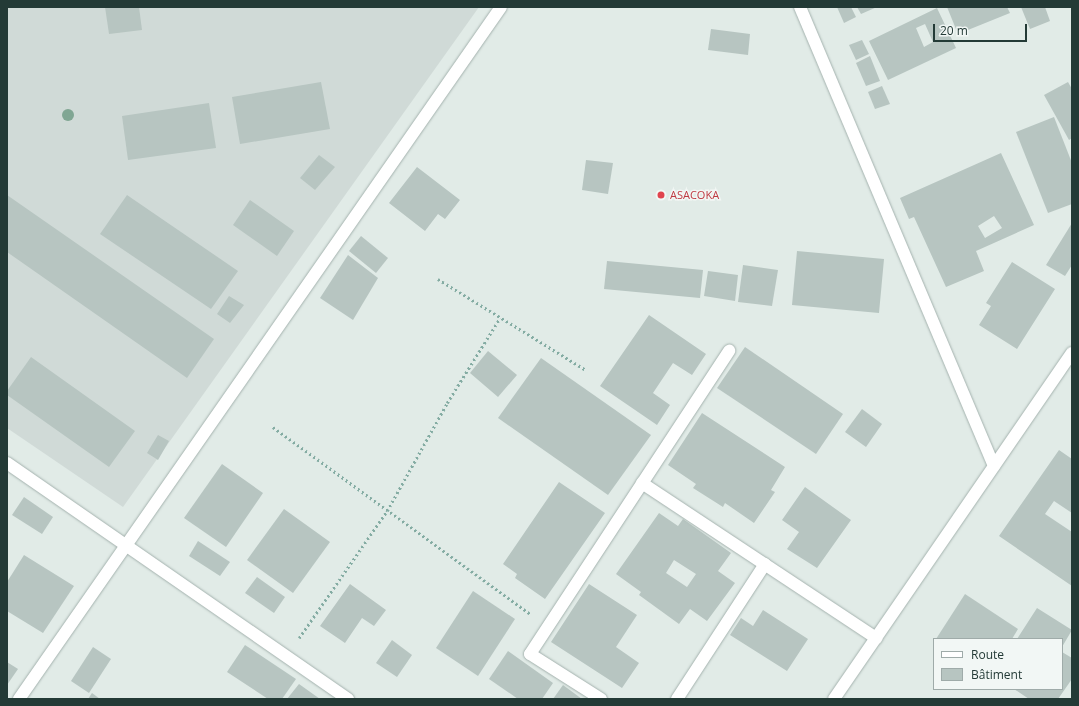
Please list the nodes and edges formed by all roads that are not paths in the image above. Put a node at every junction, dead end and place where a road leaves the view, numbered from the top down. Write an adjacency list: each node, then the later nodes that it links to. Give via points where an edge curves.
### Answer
1 (501, 7): 8 (street)
2 (800, 7): 6 (street)
3 (729, 351): 7 (street)
4 (1072, 353): 6 (street)
5 (7, 463): 8 (street)
6 (994, 466): 10 (street)
7 (642, 484): 9 (street); 13 (street, via 530,654)
8 (126, 545): 11 (street); 12 (street)
9 (764, 564): 10 (street); 14 (street)
10 (876, 638): 15 (street)
11 (19, 699)
12 (348, 699)
13 (600, 699)
14 (677, 699)
15 (834, 699)

